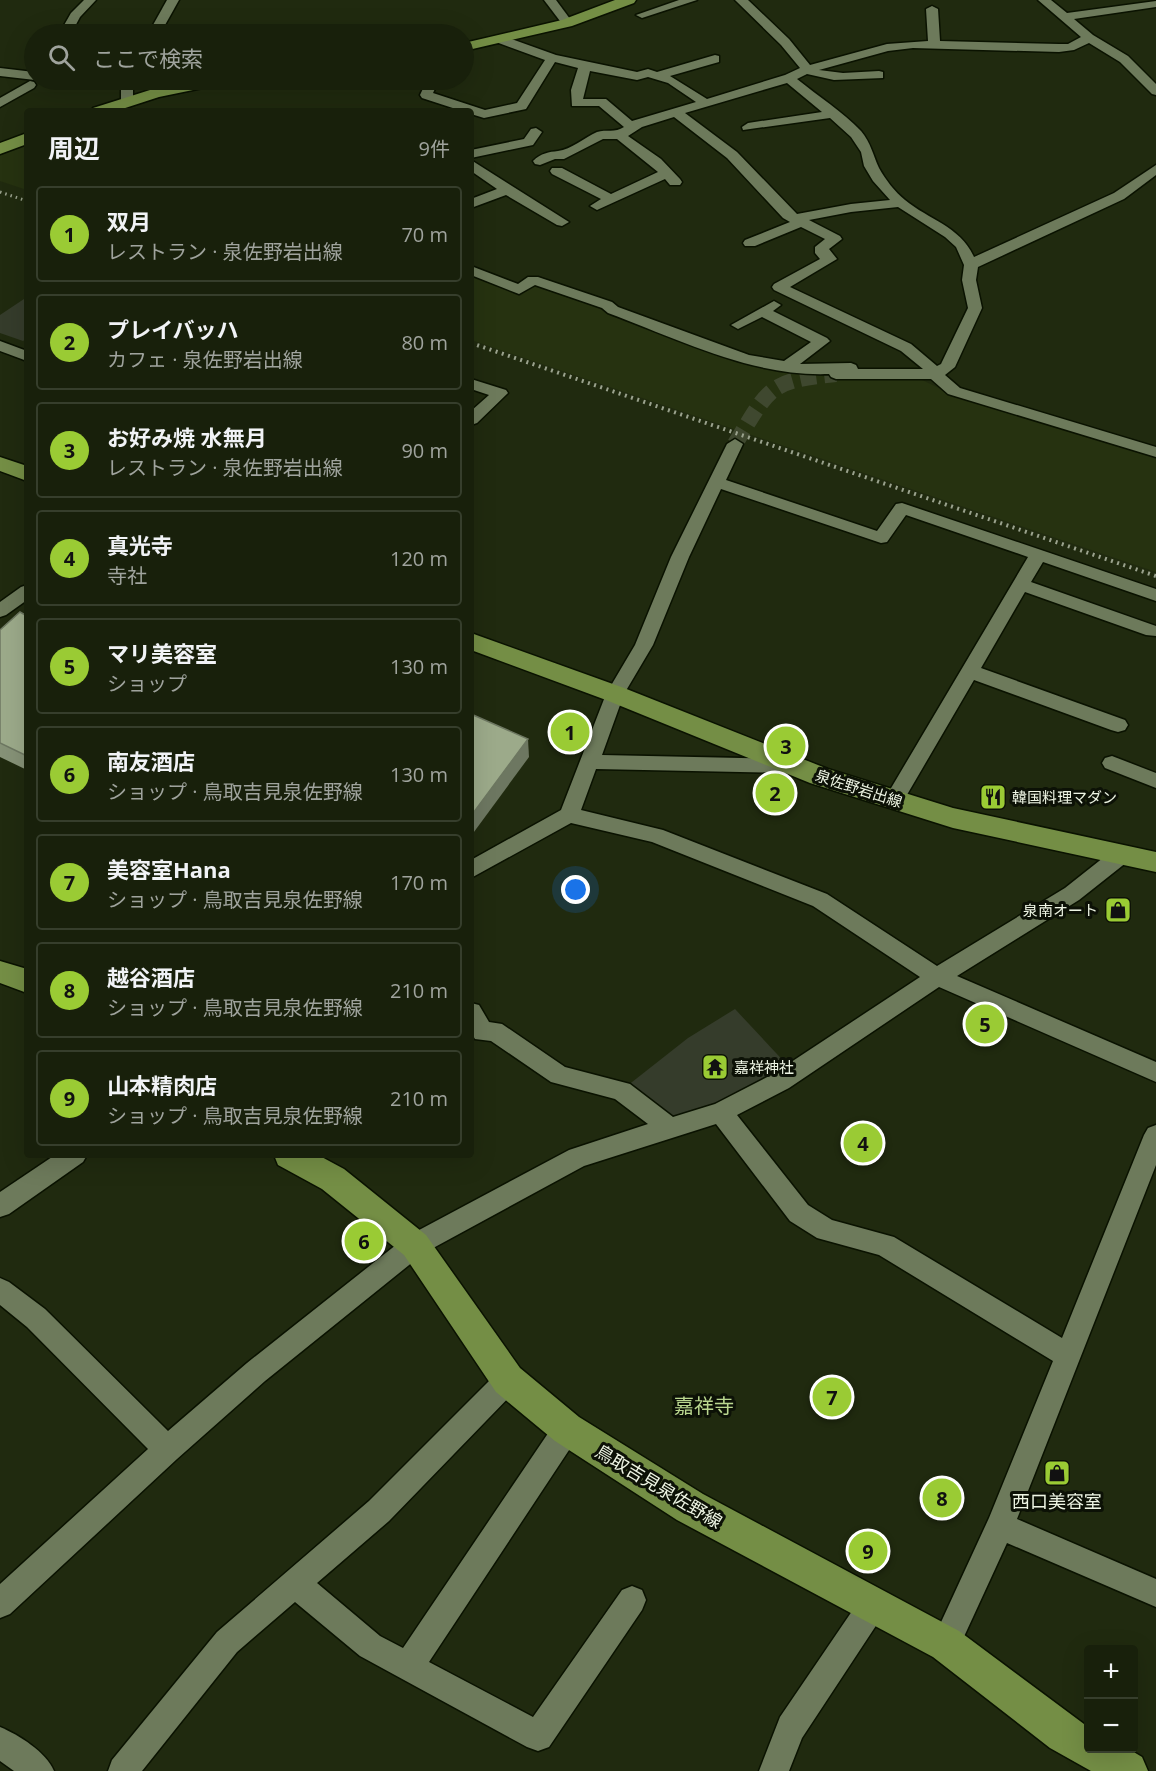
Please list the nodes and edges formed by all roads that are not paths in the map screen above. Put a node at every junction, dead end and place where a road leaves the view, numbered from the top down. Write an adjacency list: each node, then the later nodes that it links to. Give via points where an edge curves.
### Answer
1 (90, 0): 13 (street)
2 (173, 0): 14 (street)
3 (550, 0): 12 (street)
4 (629, 0): 12 (main road)
5 (692, 0): 10 (street)
6 (741, 0): 22 (street)
7 (1044, 0): 11 (street)
8 (1156, 4): 11 (street)
9 (932, 9): 17 (street)
10 (642, 15)
11 (1064, 17): 15 (street)
12 (567, 22): 16 (main road)
13 (70, 24)
14 (160, 24)
15 (1089, 38): 17 (street, via 1059,48); 32 (street, via 1124,59)
16 (500, 39): 18 (main road); 19 (street)
17 (934, 44): 22 (street, via 887,48)
18 (474, 45)
19 (552, 58): 21 (street); 38 (street, via 522,106 491,114)
20 (715, 59): 25 (street)
21 (585, 67): 25 (street); 42 (street, via 576,90 576,103 602,102)
22 (807, 69): 24 (street, via 822,76); 26 (street)
23 (0, 72): 27 (street)
24 (879, 75)
25 (656, 76): 35 (street, via 680,84)
26 (789, 78): 35 (street); 40 (street)
27 (24, 79)
28 (24, 86): 34 (street)
29 (127, 90): 33 (street)
30 (178, 90): 33 (main road)
31 (428, 90): 37 (street, via 426,95)
32 (1156, 91)
33 (127, 102): 36 (main road)
34 (0, 103)
35 (705, 103): 39 (street)
36 (108, 108)
37 (464, 108)
38 (474, 112)
39 (675, 112): 42 (street); 56 (street, via 732,155)
40 (833, 114): 41 (street); 54 (street, via 856,134 880,181)
41 (748, 127)
42 (626, 131): 47 (street, via 601,135); 52 (street, via 625,140 670,177)
43 (536, 132): 46 (street, via 528,142)
44 (24, 139): 45 (main road)
45 (0, 149)
46 (474, 153)
47 (540, 161)
48 (474, 166): 51 (street)
49 (1155, 170): 59 (street, via 1119,196)
50 (557, 171): 52 (street)
51 (506, 190): 53 (street); 57 (street)
52 (611, 199): 55 (street)
53 (474, 203)
54 (900, 203): 56 (street, via 851,207); 59 (street, via 950,234 962,245)
55 (597, 206)
56 (798, 221): 58 (street); 61 (street, via 835,239 822,247 822,253 830,259 779,287)
57 (562, 222)
58 (750, 243)
59 (971, 265): 69 (street, via 969,280 975,308 947,367)
60 (474, 271): 67 (street, via 519,291 533,280 607,304 613,310 746,359)
61 (795, 294): 62 (street); 65 (street)
62 (763, 312): 63 (street); 67 (street, via 822,341)
63 (738, 325)
64 (0, 346): 66 (street)
65 (908, 347): 67 (street, via 883,366 807,370); 69 (street)
66 (24, 355)
67 (787, 366)
68 (836, 374): 69 (street)
69 (935, 374): 73 (street, via 954,391)
70 (474, 385): 71 (street, via 500,393)
71 (474, 417)
72 (735, 444): 76 (street)
73 (1156, 452)
74 (0, 463): 75 (main road)
75 (24, 473)
76 (717, 482): 77 (street, via 881,538 902,508); 85 (street, via 680,557 644,645)
77 (1038, 555): 78 (street); 80 (street)
78 (1020, 584): 82 (street); 84 (street)
79 (24, 593): 81 (street)
80 (1156, 595)
81 (0, 612)
82 (1152, 630)
83 (474, 642): 85 (main road, 泉佐野岩出線)
84 (969, 671): 86 (street); 91 (street)
85 (615, 694): 87 (street); 89 (main road, 泉佐野岩出線)
86 (1118, 725)
87 (591, 762): 89 (street); 92 (street)
88 (1112, 763): 90 (street)
89 (794, 766): 91 (main road, 泉佐野岩出線)
90 (1156, 781)
91 (894, 800): 93 (main road, 泉佐野岩出線, via 953,818)
92 (569, 815): 95 (street); 97 (street, via 656,836 820,900)
93 (1120, 856): 94 (main road, 泉佐野岩出線); 97 (street, via 1072,894)
94 (1154, 861)
95 (474, 868)
96 (0, 972): 98 (main road)
97 (936, 977): 100 (street); 101 (street, via 781,1081)
98 (24, 980)
99 (474, 1017): 102 (street, via 483,1032 494,1031 559,1075 622,1091)
100 (1156, 1072)
101 (721, 1113): 102 (street); 109 (street, via 799,1213 826,1230 885,1245)
102 (669, 1127): 107 (street, via 577,1157)
103 (1156, 1135): 109 (street)
104 (71, 1158): 106 (street)
105 (294, 1158): 107 (main road, 鳥取吉見泉佐野線, via 333,1179)
106 (0, 1206)
107 (414, 1245): 110 (main road, 鳥取吉見泉佐野線); 112 (street)
108 (0, 1290): 112 (street, via 36,1318)
109 (1068, 1356): 113 (street)
110 (508, 1380): 111 (main road, 鳥取吉見泉佐野線); 114 (street, via 379,1511)
111 (567, 1430): 118 (main road, 鳥取吉見泉佐野線, via 690,1507); 120 (street)
112 (167, 1449): 117 (street)
113 (1000, 1526): 115 (street); 119 (street)
114 (295, 1584): 120 (street, via 370,1646); 125 (street, via 227,1642)
115 (1156, 1593)
116 (632, 1600): 120 (street, via 538,1736)
117 (0, 1604)
118 (873, 1605): 119 (main road, 鳥取吉見泉佐野線); 126 (street, via 791,1728)
119 (946, 1644): 122 (main road, 鳥取吉見泉佐野線)
120 (408, 1666)
121 (0, 1742): 124 (street)
122 (1084, 1745)
123 (1097, 1753): 127 (main road, 鳥取吉見泉佐野線)
124 (39, 1771)
125 (123, 1771)
126 (774, 1771)
127 (1128, 1771)

